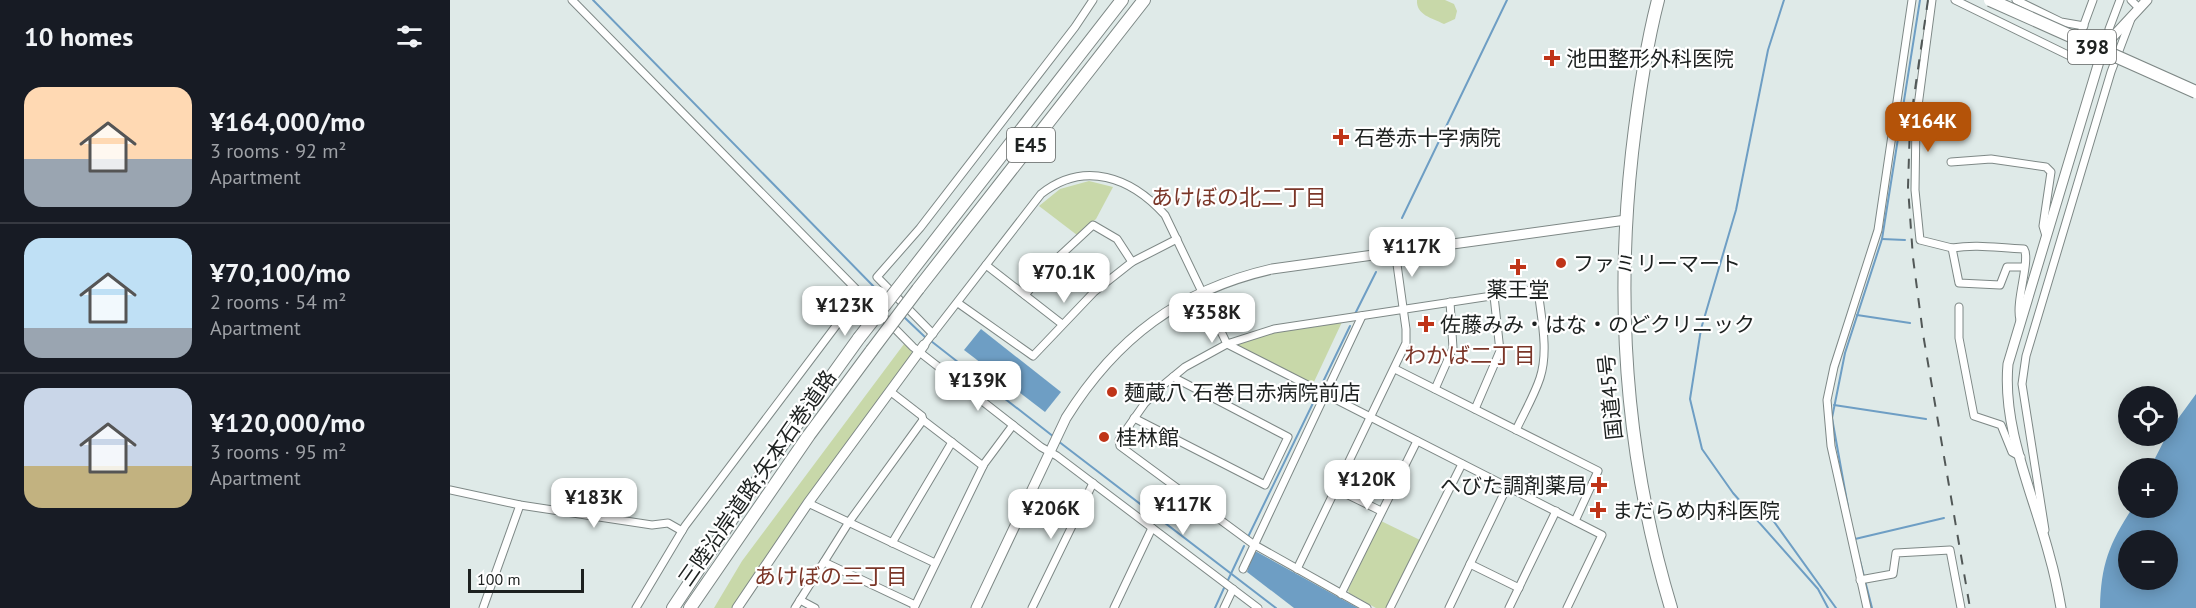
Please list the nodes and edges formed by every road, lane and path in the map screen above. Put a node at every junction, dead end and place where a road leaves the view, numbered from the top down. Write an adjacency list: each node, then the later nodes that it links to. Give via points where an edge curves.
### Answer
1 (572, 0): 32 (street)
2 (1093, 0): 30 (street, via 920,228 877,277)
3 (1116, 0): 19 (highway)
4 (1122, 0): 19 (highway, 三陸沿岸道路;矢本石巻道路 / E45)
5 (1658, 0): 22 (highway, 国道45号, via 1638,105)
6 (1912, 0): 82 (street, via 1878,230 1827,400 1831,446)
7 (1932, 0): 25 (street, via 1916,121 1918,235 1923,242)
8 (1955, 0): 17 (street, via 2072,57)
9 (1990, 0): 20 (highway, 398, bridge)
10 (2016, 0): 17 (street, via 2061,22)
11 (2093, 0): 17 (street)
12 (2120, 0): 18 (street)
13 (2131, 0): 16 (street)
14 (2147, 0): 16 (street)
15 (1143, 2): 91 (highway, 三陸沿岸道路;矢本石巻道路 / E45, bridge, via 808,435)
16 (2136, 11): 18 (street); 74 (street, via 2108,82 2026,356 2022,384)
17 (2084, 26)
18 (2108, 42): 23 (street)
19 (1059, 82): 90 (highway, 三陸沿岸道路;矢本石巻道路 / E45, bridge, via 859,338 767,466)
20 (2196, 92)
21 (1952, 162): 23 (street, via 1991,159 2046,167 2051,172 2043,226)
22 (1626, 220): 26 (street); 105 (highway, 国道45号, via 1624,341 1634,440 1649,525)
23 (2046, 236): 41 (street)
24 (1177, 239): 27 (street); 28 (street, via 1155,204 1114,179 1097,174 1079,175 1066,178 1041,194); 31 (street)
25 (1952, 248): 29 (street, via 1984,244 2024,249); 29 (street, via 1959,283 2000,285 2007,267)
26 (1395, 250): 31 (street, via 1272,269); 39 (street)
27 (1132, 262): 33 (street, via 1117,239 1093,225); 42 (street)
28 (986, 265): 33 (street); 35 (street)
29 (2024, 267): 41 (street, via 2018,303)
30 (887, 288): 37 (street); 43 (street)
31 (1201, 292): 44 (street); 58 (street, via 1122,346 1084,388)
32 (860, 294): 37 (street); 73 (street)
33 (1025, 295): 42 (street)
34 (1494, 296): 36 (street); 50 (street, via 1500,351); 55 (street, via 1538,289 1544,333 1543,364)
35 (958, 303): 42 (street, via 1030,356 1037,355); 43 (street)
36 (1450, 303): 39 (street); 47 (street, via 1453,348)
37 (873, 307): 43 (street)
38 (1959, 307): 59 (street, via 1960,350 1974,416 2001,425 2012,452)
39 (1404, 309): 40 (street); 45 (street, via 1406,343)
40 (1362, 316): 44 (street, via 1263,331); 49 (street)
41 (2020, 320): 59 (street, via 2007,378)
42 (1062, 324)
43 (926, 342): 48 (street); 54 (street)
44 (1227, 344): 46 (street); 49 (street)
45 (1395, 369): 47 (street); 51 (street)
46 (1173, 377): 52 (street); 52 (street, via 1288,437 1265,485)
47 (1436, 389): 50 (street)
48 (891, 392): 53 (street); 66 (street)
49 (1325, 394): 51 (street); 76 (street)
50 (1475, 409): 55 (street)
51 (1370, 417): 56 (street); 64 (street)
52 (1134, 418): 76 (street, via 1119,440 1120,446)
53 (923, 420): 57 (street); 71 (street)
54 (1013, 425): 58 (street); 61 (street)
55 (1516, 430): 70 (street, via 1598,471)
56 (1416, 441): 60 (street); 68 (street)
57 (952, 442): 61 (street); 75 (street)
58 (1052, 447): 62 (street); 95 (street)
59 (2021, 457): 74 (street)
60 (1462, 464): 63 (street); 101 (street)
61 (983, 466): 78 (street)
62 (1093, 483): 72 (street); 96 (street)
63 (1507, 487): 69 (street); 79 (street)
64 (1336, 489): 68 (street); 81 (street)
65 (450, 490): 67 (street)
66 (808, 503): 71 (street); 92 (street)
67 (520, 506): 73 (street, via 652,525 668,523); 88 (street)
68 (1381, 511): 85 (street)
69 (1556, 511): 70 (street); 83 (street)
70 (1575, 521): 104 (street, via 1602,535)
71 (849, 522): 75 (street); 77 (street)
72 (1152, 528): 84 (street); 97 (street)
73 (682, 531): 89 (street)
74 (2045, 541): 108 (street)
75 (892, 543): 78 (street)
76 (1253, 544): 80 (street); 81 (street)
77 (824, 562): 86 (street); 87 (street)
78 (935, 563): 87 (street)
79 (1470, 564): 83 (street); 102 (street)
80 (1243, 569)
81 (1297, 570): 85 (street)
82 (1863, 579): 106 (street); 107 (street, via 1893,574 1896,553 1950,549)
83 (1519, 588): 103 (street)
84 (1233, 589): 98 (street); 99 (street)
85 (1341, 594): 100 (street)
86 (800, 600): 93 (street); 94 (street)
87 (914, 606)
88 (483, 608)
89 (636, 608)
90 (673, 608)
91 (690, 608)
92 (737, 608)
93 (795, 608)
94 (815, 608)
95 (976, 608)
96 (1032, 608)
97 (1114, 608)
98 (1224, 608)
99 (1258, 608)
100 (1367, 608)
101 (1389, 608)
102 (1449, 608)
103 (1509, 608)
104 (1567, 608)
105 (1671, 608)
106 (1868, 608)
107 (1961, 608)
108 (2061, 608)

